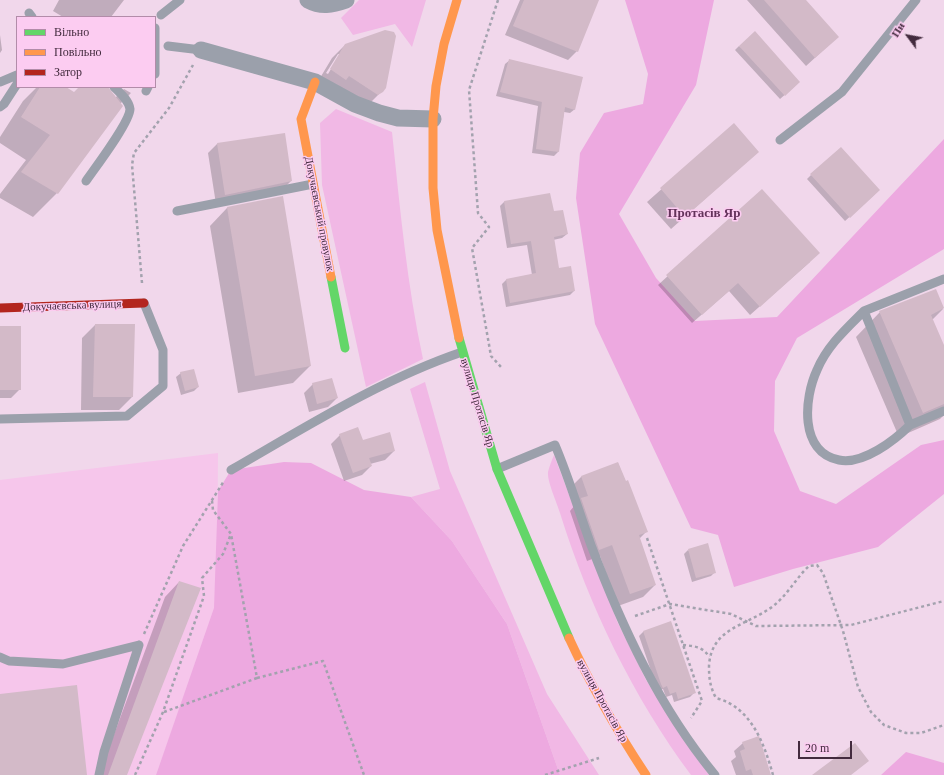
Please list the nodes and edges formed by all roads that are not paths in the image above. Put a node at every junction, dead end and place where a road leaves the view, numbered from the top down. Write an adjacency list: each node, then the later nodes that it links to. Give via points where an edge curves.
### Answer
1 (180, 0): 6 (lane)
2 (308, 0): 3 (street, via 330,5)
3 (346, 0)
4 (457, 0): 15 (main road, вулиця Протасів Яр, via 444,44)
5 (916, 0): 16 (lane, via 842,92)
6 (161, 15)
7 (168, 46): 8 (lane)
8 (201, 50): 11 (street)
9 (16, 75): 10 (lane)
10 (0, 82)
11 (315, 82): 15 (street, via 378,114 398,118); 18 (main road, Докучаєвський провулок, via 301,119)
12 (16, 86): 14 (lane)
13 (115, 88): 17 (lane, via 126,100 130,110 124,124)
14 (0, 107)
15 (433, 119): 25 (main road, вулиця Протасів Яр, via 433,188 438,230)
16 (780, 140)
17 (86, 181)
18 (313, 184): 19 (lane); 24 (main road, Докучаєвський провулок)
19 (177, 211)
20 (944, 279): 23 (lane)
21 (144, 303): 22 (main road, Докучаєвська вулиця); 27 (lane, via 163,350 163,386 127,416)
22 (0, 308)
23 (864, 311): 28 (lane); 28 (lane, via 843,331 816,371 809,394 809,431 815,444 826,456 840,461 873,452 899,436)
24 (345, 348)
25 (462, 352): 29 (main road, вулиця Протасів Яр); 30 (lane, via 441,359 357,398)
26 (944, 411): 28 (lane)
27 (0, 419)
28 (910, 425)
29 (497, 469): 33 (main road, вулиця Протасів Яр, via 585,673 615,728); 34 (lane, via 555,445 622,621 650,680)
30 (231, 470)
31 (0, 657): 32 (lane, via 9,661 63,664 139,645)
32 (99, 775)
33 (646, 775)
34 (715, 775)

